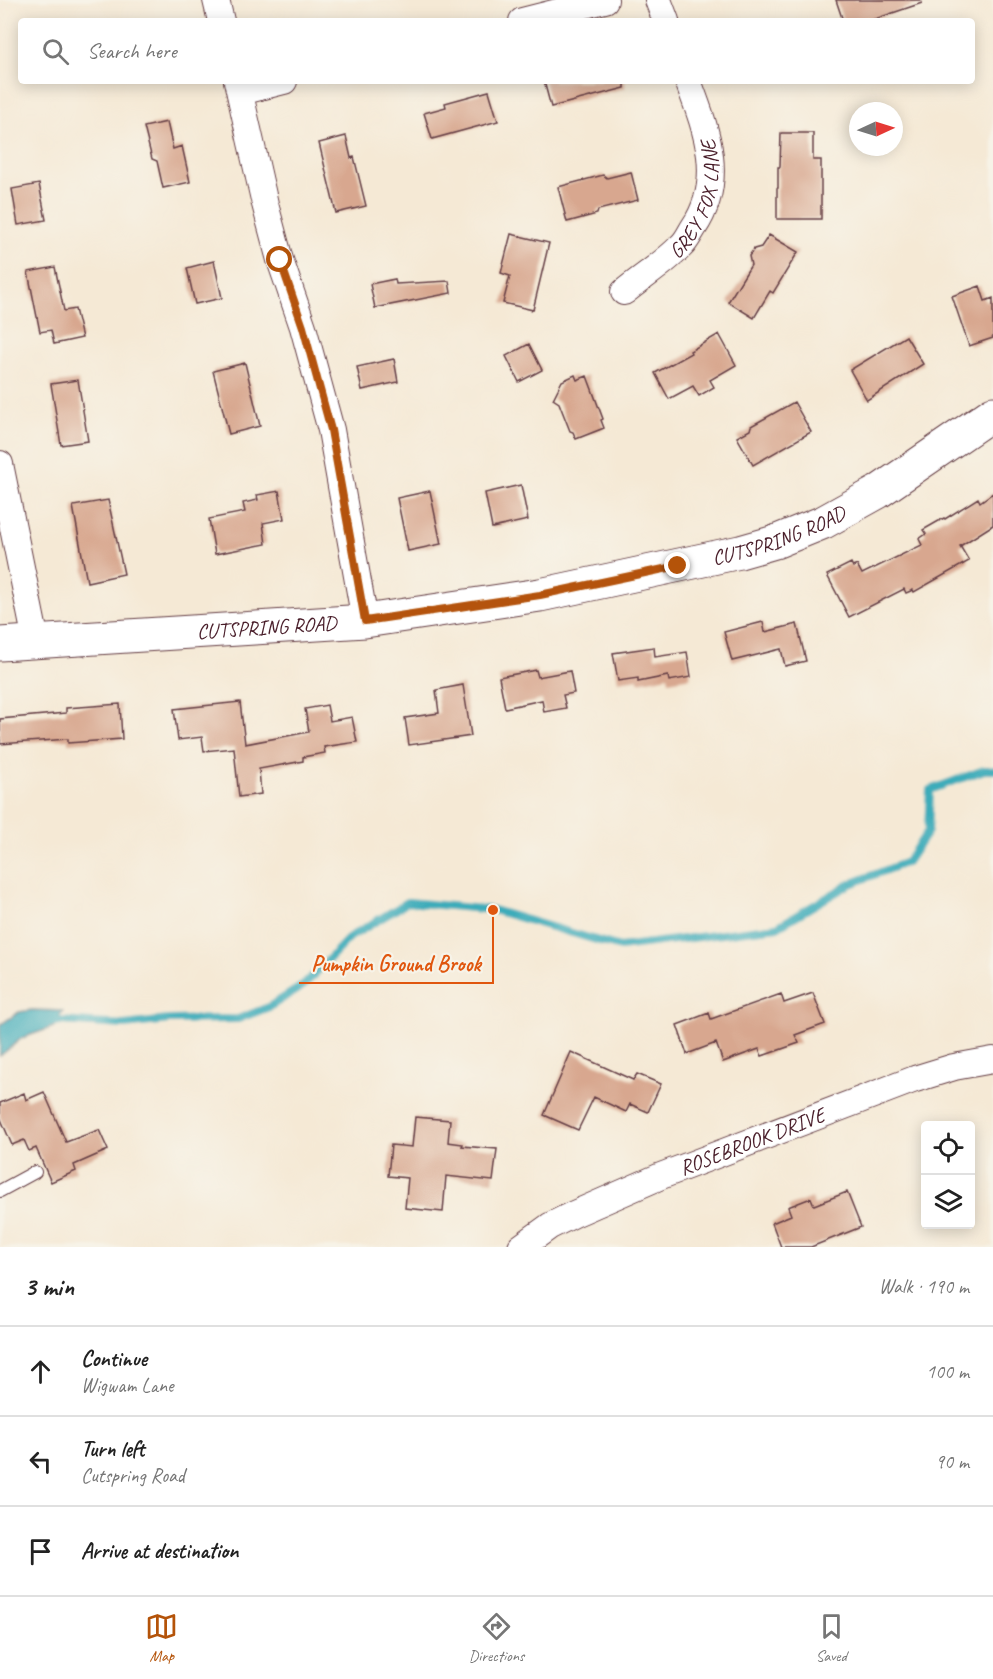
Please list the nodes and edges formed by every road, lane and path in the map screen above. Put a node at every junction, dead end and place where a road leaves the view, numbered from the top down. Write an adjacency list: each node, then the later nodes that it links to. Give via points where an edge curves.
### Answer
1 (216, 0): 4 (street)
2 (605, 0): 5 (street)
3 (658, 0): 6 (street)
4 (220, 18)
5 (534, 18)
6 (665, 18)
7 (261, 84): 9 (street)
8 (689, 84): 10 (street, GREY FOX LANE, via 711,157 710,188 701,217 682,245)
9 (238, 87): 13 (street, via 280,260 331,430)
10 (624, 292)
11 (993, 413): 13 (street, CUTSPRING ROAD, via 878,492 824,522 775,542 540,595)
12 (0, 464): 14 (street)
13 (365, 621): 14 (street, CUTSPRING ROAD)
14 (36, 641): 15 (street, CUTSPRING ROAD)
15 (0, 644)
16 (993, 1060): 19 (street, ROSEBROOK DRIVE, via 915,1079 661,1176 550,1226)
17 (35, 1172): 18 (lane)
18 (0, 1191)
19 (520, 1247)

